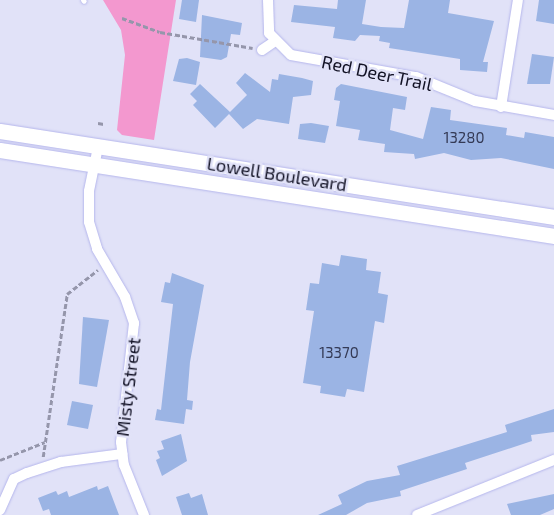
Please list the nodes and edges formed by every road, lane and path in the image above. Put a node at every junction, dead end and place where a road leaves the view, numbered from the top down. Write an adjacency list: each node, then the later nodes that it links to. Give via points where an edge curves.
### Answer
1 (268, 0): 4 (street, via 266,21)
2 (518, 0): 6 (street)
3 (122, 18): 5 (path, via 141,28)
4 (274, 42): 5 (street); 6 (street, Red Deer Trail, via 302,58 416,77)
5 (262, 50)
6 (501, 107): 7 (street, Red Deer Trail)
7 (554, 115)
8 (98, 123): 9 (path)
9 (104, 124)
10 (0, 131): 11 (main road, Lowell Boulevard)
11 (98, 147): 13 (street, Misty Street); 14 (main road, Lowell Boulevard)
12 (0, 150): 13 (main road, Lowell Boulevard)
13 (94, 164): 15 (main road, Lowell Boulevard); 18 (street, Misty Street, via 88,206 92,236 125,297 135,330)
14 (554, 218)
15 (554, 236)
16 (98, 270): 17 (path, via 67,294)
17 (45, 442): 19 (path); 21 (path)
18 (122, 454): 21 (street); 23 (street, Misty Street)
19 (0, 460)
20 (554, 460): 24 (street)
21 (42, 467): 22 (street, via 14,479)
22 (0, 510)
23 (144, 515)
24 (417, 515)

